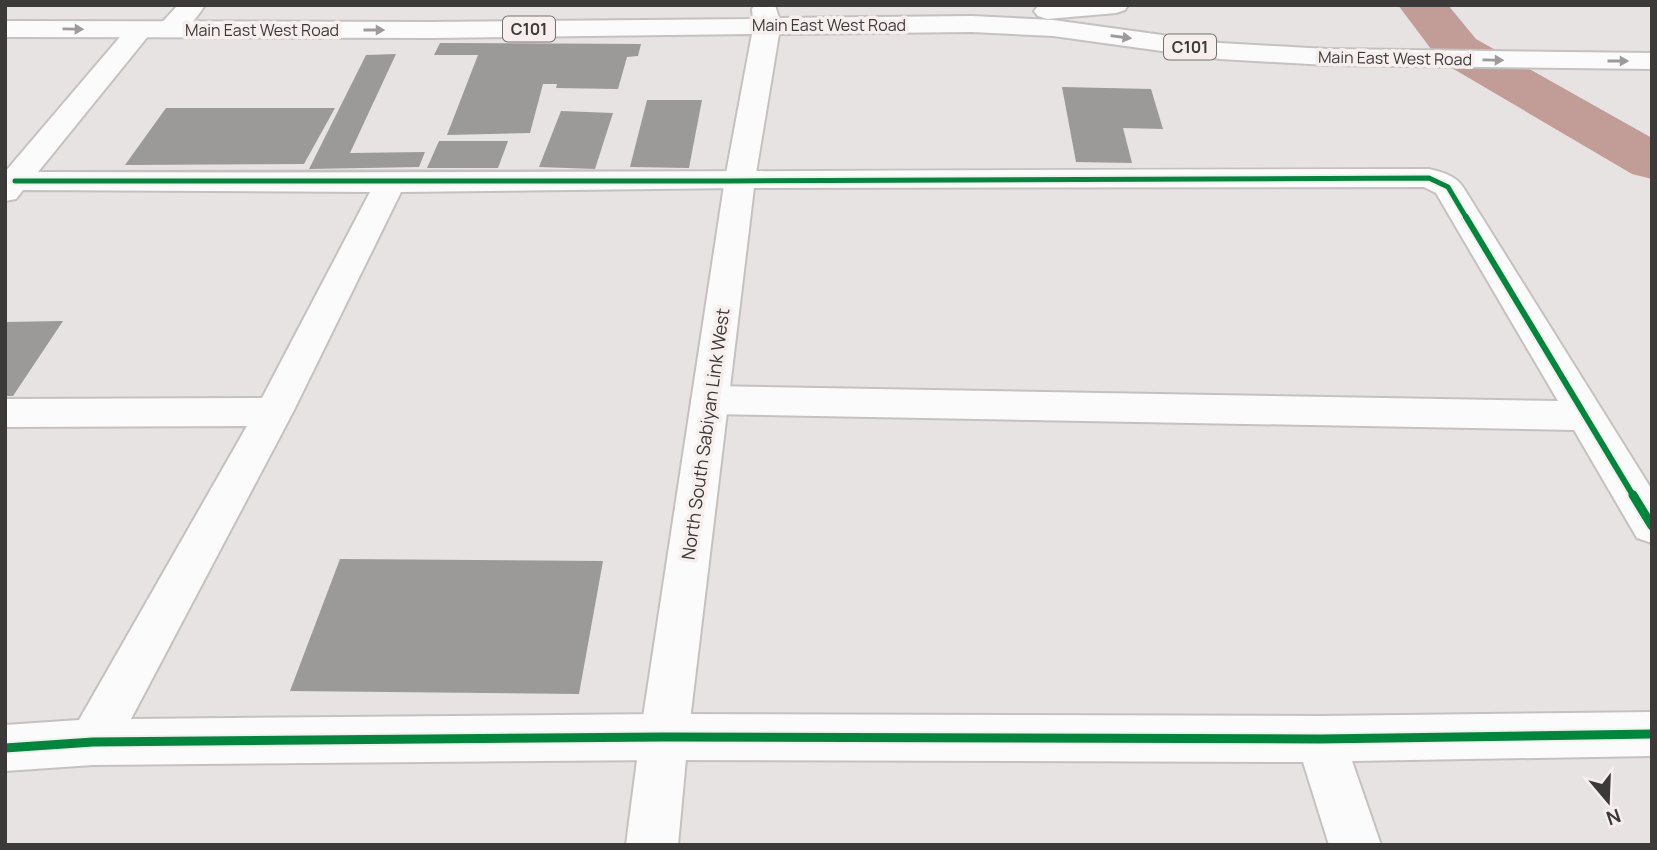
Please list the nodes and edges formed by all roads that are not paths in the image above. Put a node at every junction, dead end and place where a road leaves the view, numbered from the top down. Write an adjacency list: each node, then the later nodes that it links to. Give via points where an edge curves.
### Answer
1 (1116, 5): 4 (street, Main East West Road / C101, via 1048,11)
2 (190, 8): 3 (street, Main East West Road / C101); 5 (street, Main East West Road / C101); 8 (street)
3 (5, 9)
4 (766, 17): 5 (street, Main East West Road / C101); 9 (street, Main East West Road / C101, one-way to 9, via 1053,28 1220,51 1327,57); 10 (street, North South Sabiyan Link West)
5 (439, 20): 8 (street, Main East West Road / C101, one-way to 5)
6 (5, 29): 7 (street, Main East West Road / C101, one-way to 7)
7 (140, 30): 8 (street, Main East West Road / C101); 12 (street)
8 (168, 30)
9 (1652, 61)
10 (740, 179): 11 (street); 13 (street, North South Sabiyan Link West); 16 (street, via 1429,178 1448,187)
11 (390, 183): 12 (street); 14 (street)
12 (10, 187)
13 (710, 400): 16 (street); 19 (street, North South Sabiyan Link West)
14 (274, 412): 15 (street); 21 (street)
15 (5, 413)
16 (1583, 416): 17 (street)
17 (1652, 526)
18 (1652, 734): 20 (street)
19 (664, 737): 20 (street); 21 (street); 23 (street, North South Sabiyan Link West)
20 (1320, 739): 24 (street)
21 (93, 742): 22 (street)
22 (5, 748)
23 (652, 845)
24 (1355, 845)

